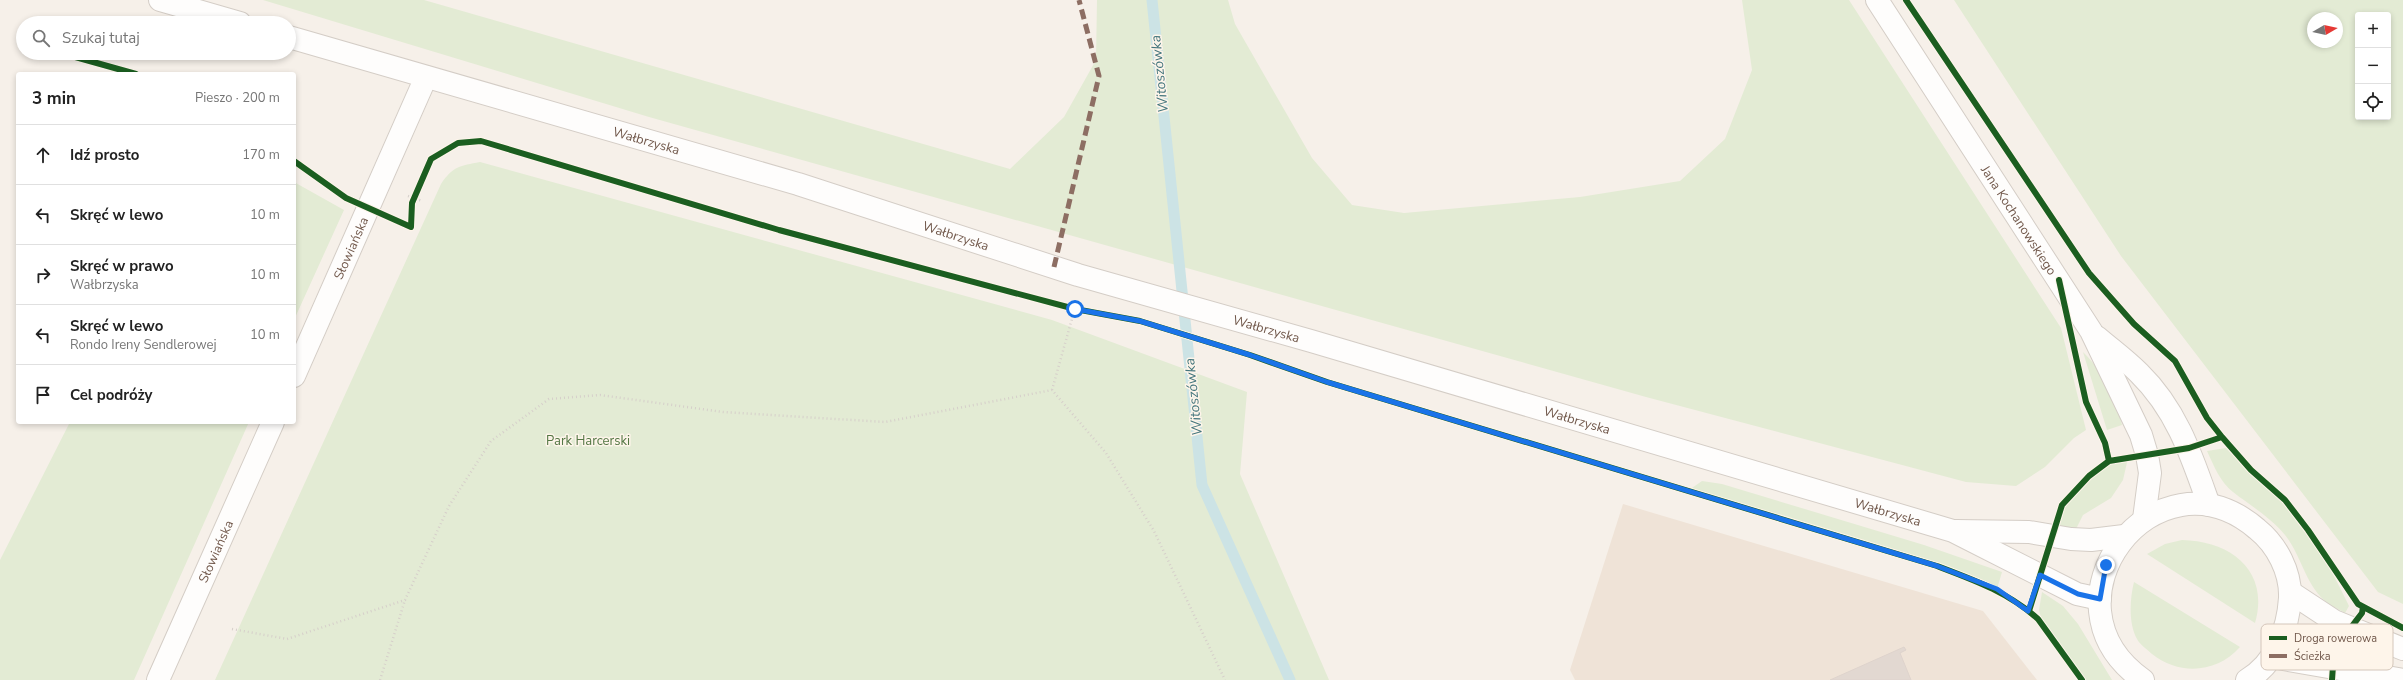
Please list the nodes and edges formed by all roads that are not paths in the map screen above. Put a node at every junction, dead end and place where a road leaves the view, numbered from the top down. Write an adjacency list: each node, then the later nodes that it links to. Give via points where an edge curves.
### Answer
1 (160, 0): 3 (main road)
2 (1877, 0): 6 (main road, Jana Kochanowskiego)
3 (216, 16)
4 (296, 39): 5 (main road, Wałbrzyska)
5 (426, 77): 7 (main road, Słowiańska); 11 (main road, Wałbrzyska, via 798,184 1128,290)
6 (2092, 331): 9 (main road, via 2140,374 2163,402 2190,448); 10 (main road, Jana Kochanowskiego, via 2141,435 2147,455 2150,473)
7 (296, 371)
8 (272, 424): 21 (main road, Słowiańska)
9 (2209, 505): 10 (main road, via 2186,505 2164,509); 13 (main road, via 2230,511 2248,521 2264,535 2278,552 2286,571)
10 (2144, 519): 12 (main road)
11 (1953, 531): 12 (main road, via 2029,532 2091,540); 14 (main road, Wałbrzyska, via 2078,594)
12 (2124, 536): 14 (main road, via 2106,565)
13 (2290, 592): 15 (main road); 16 (main road)
14 (2100, 599): 22 (main road, via 2105,632 2112,647 2126,665)
15 (2287, 624)
16 (2339, 624)
17 (2393, 645): 18 (main road)
18 (2403, 649)
19 (2261, 667): 23 (main road)
20 (2346, 670): 24 (main road)
21 (158, 680)
22 (2143, 680)
23 (2247, 680)
24 (2403, 680)

